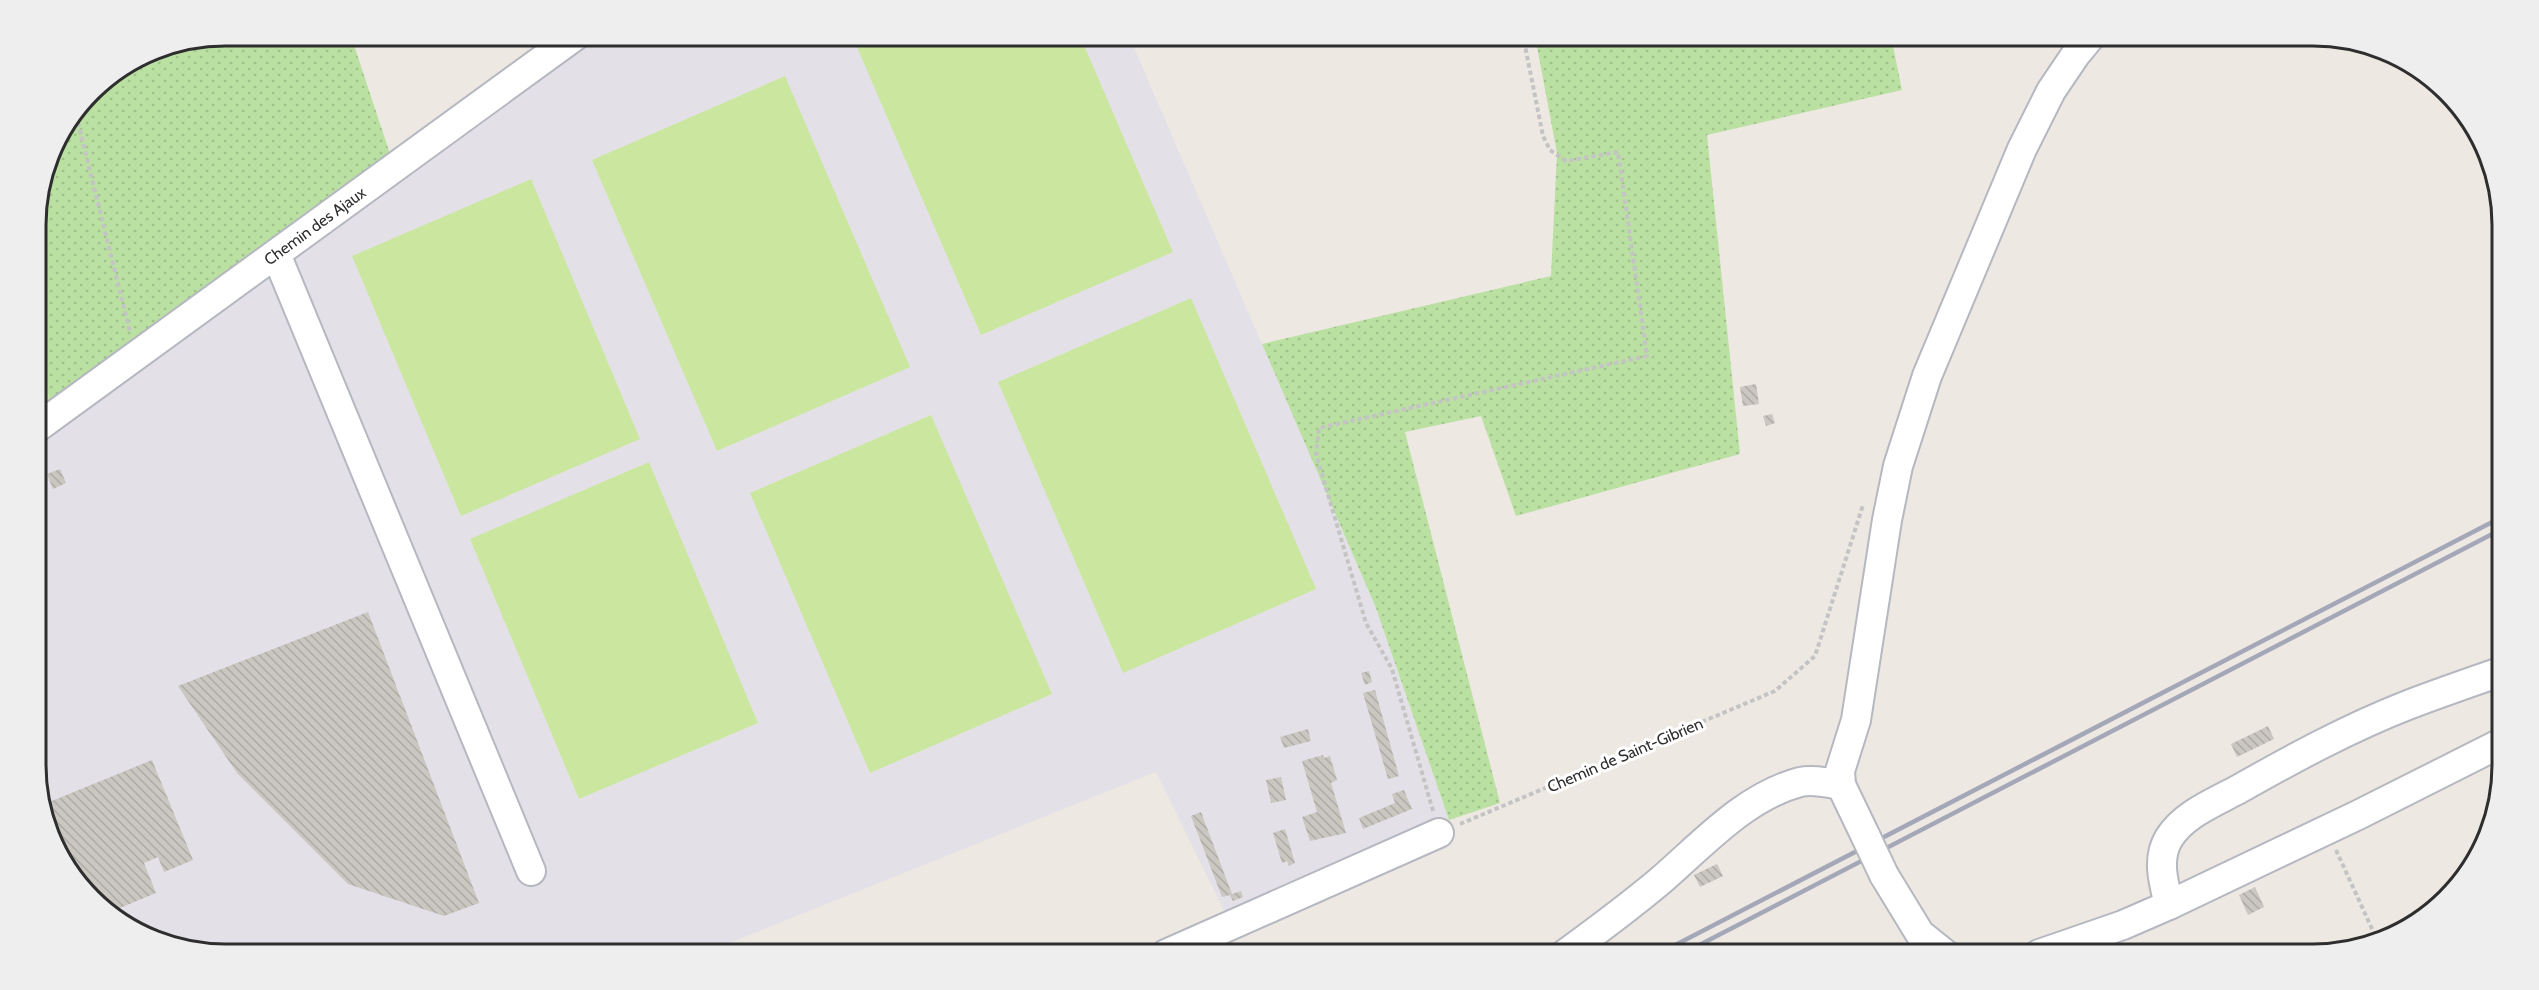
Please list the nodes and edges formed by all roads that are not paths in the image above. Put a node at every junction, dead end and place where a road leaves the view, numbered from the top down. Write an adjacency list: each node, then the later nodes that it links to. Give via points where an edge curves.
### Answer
1 (562, 46): 3 (street, Chemin des Ajaux)
2 (2083, 46): 7 (street, via 2051,91 2022,149 1926,376 1889,509 1856,720 1840,771)
3 (276, 254): 4 (street, Chemin des Ajaux); 9 (street)
4 (47, 421)
5 (2492, 674): 10 (street, via 2406,705 2326,742 2195,813 2167,840 2162,877)
6 (2492, 748): 10 (street)
7 (1841, 785): 11 (street, via 1803,781 1750,805); 12 (street, bridge, via 1884,875 1920,934)
8 (1439, 833): 14 (street)
9 (531, 871)
10 (2169, 905): 13 (street)
11 (1580, 943)
12 (1931, 943)
13 (2071, 943)
14 (1190, 944)

